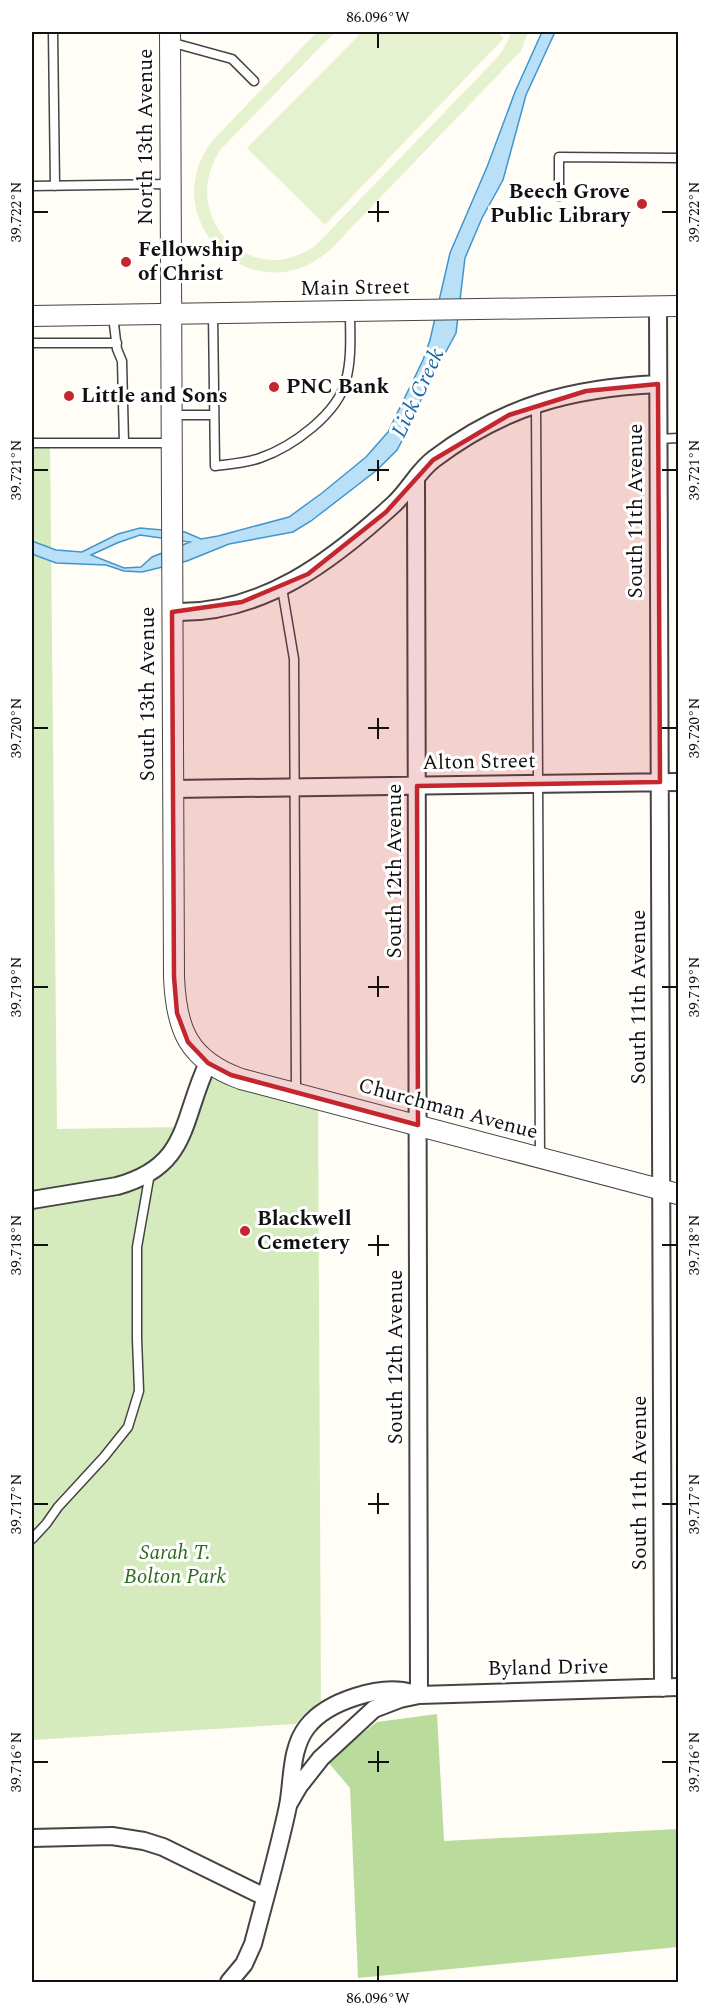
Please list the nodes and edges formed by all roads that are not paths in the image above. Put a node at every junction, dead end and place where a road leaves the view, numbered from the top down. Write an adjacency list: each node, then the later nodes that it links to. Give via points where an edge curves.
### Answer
1 (53, 32): 7 (lane)
2 (170, 37): 3 (lane, via 232,59); 5 (street, North 13th Avenue)
3 (254, 81)
4 (678, 158): 8 (lane, via 559,157)
5 (171, 184): 7 (lane); 12 (street, North 13th Avenue)
6 (32, 186): 7 (lane)
7 (55, 186)
8 (559, 196)
9 (658, 306): 10 (street, Main Street); 11 (street, Main Street); 18 (street, South 11th Avenue)
10 (678, 306)
11 (350, 312): 13 (street, Main Street); 21 (lane, via 346,382 337,402 317,423 286,446 261,458 215,466)
12 (171, 314): 13 (street, Main Street); 14 (street, Main Street); 20 (street, South 13th Avenue)
13 (213, 314): 21 (lane)
14 (113, 315): 15 (street, Main Street); 17 (lane)
15 (32, 316)
16 (32, 344): 17 (lane)
17 (117, 344): 25 (lane, via 122,361)
18 (658, 384): 19 (street, via 586,390); 23 (street, South 11th Avenue)
19 (536, 404): 27 (street, via 468,436 433,460); 32 (lane)
20 (172, 415): 21 (lane); 26 (street, South 13th Avenue)
21 (213, 415)
22 (678, 438): 23 (lane)
23 (658, 439): 30 (street, South 11th Avenue)
24 (32, 443): 25 (lane)
25 (124, 443): 26 (lane)
26 (172, 443): 29 (street, South 13th Avenue)
27 (416, 479): 28 (street, via 351,542); 33 (street, South 12th Avenue)
28 (282, 588): 29 (street, via 228,606); 34 (lane, via 294,659)
29 (172, 612): 35 (street, South 13th Avenue)
30 (660, 782): 31 (street, Alton Street); 32 (street, Alton Street); 41 (street, South 11th Avenue)
31 (678, 782)
32 (538, 784): 33 (street, Alton Street); 39 (lane)
33 (417, 786): 34 (street, Alton Street); 38 (street, South 12th Avenue)
34 (295, 787): 35 (street, Alton Street); 37 (lane)
35 (173, 789): 36 (street, South 13th Avenue, via 175,1002 188,1042)
36 (208, 1063): 37 (street, Churchman Avenue, via 231,1075); 40 (street, via 177,1146)
37 (296, 1093): 38 (street, Churchman Avenue)
38 (418, 1125): 39 (street, Churchman Avenue); 45 (street, South 12th Avenue)
39 (540, 1158): 41 (street, Churchman Avenue)
40 (150, 1173): 42 (street, via 111,1187); 43 (lane, via 137,1247 139,1391 128,1427)
41 (670, 1192): 44 (street, South 11th Avenue)
42 (32, 1200)
43 (32, 1539)
44 (671, 1688): 45 (street, Byland Drive)
45 (418, 1695): 46 (street, via 374,1709 321,1758); 46 (street, via 399,1689 383,1690 335,1705 319,1715 296,1747)
46 (288, 1805): 48 (street)
47 (32, 1838): 48 (street, via 112,1836 144,1841)
48 (265, 1897): 49 (street, via 250,1953)
49 (229, 1983)

